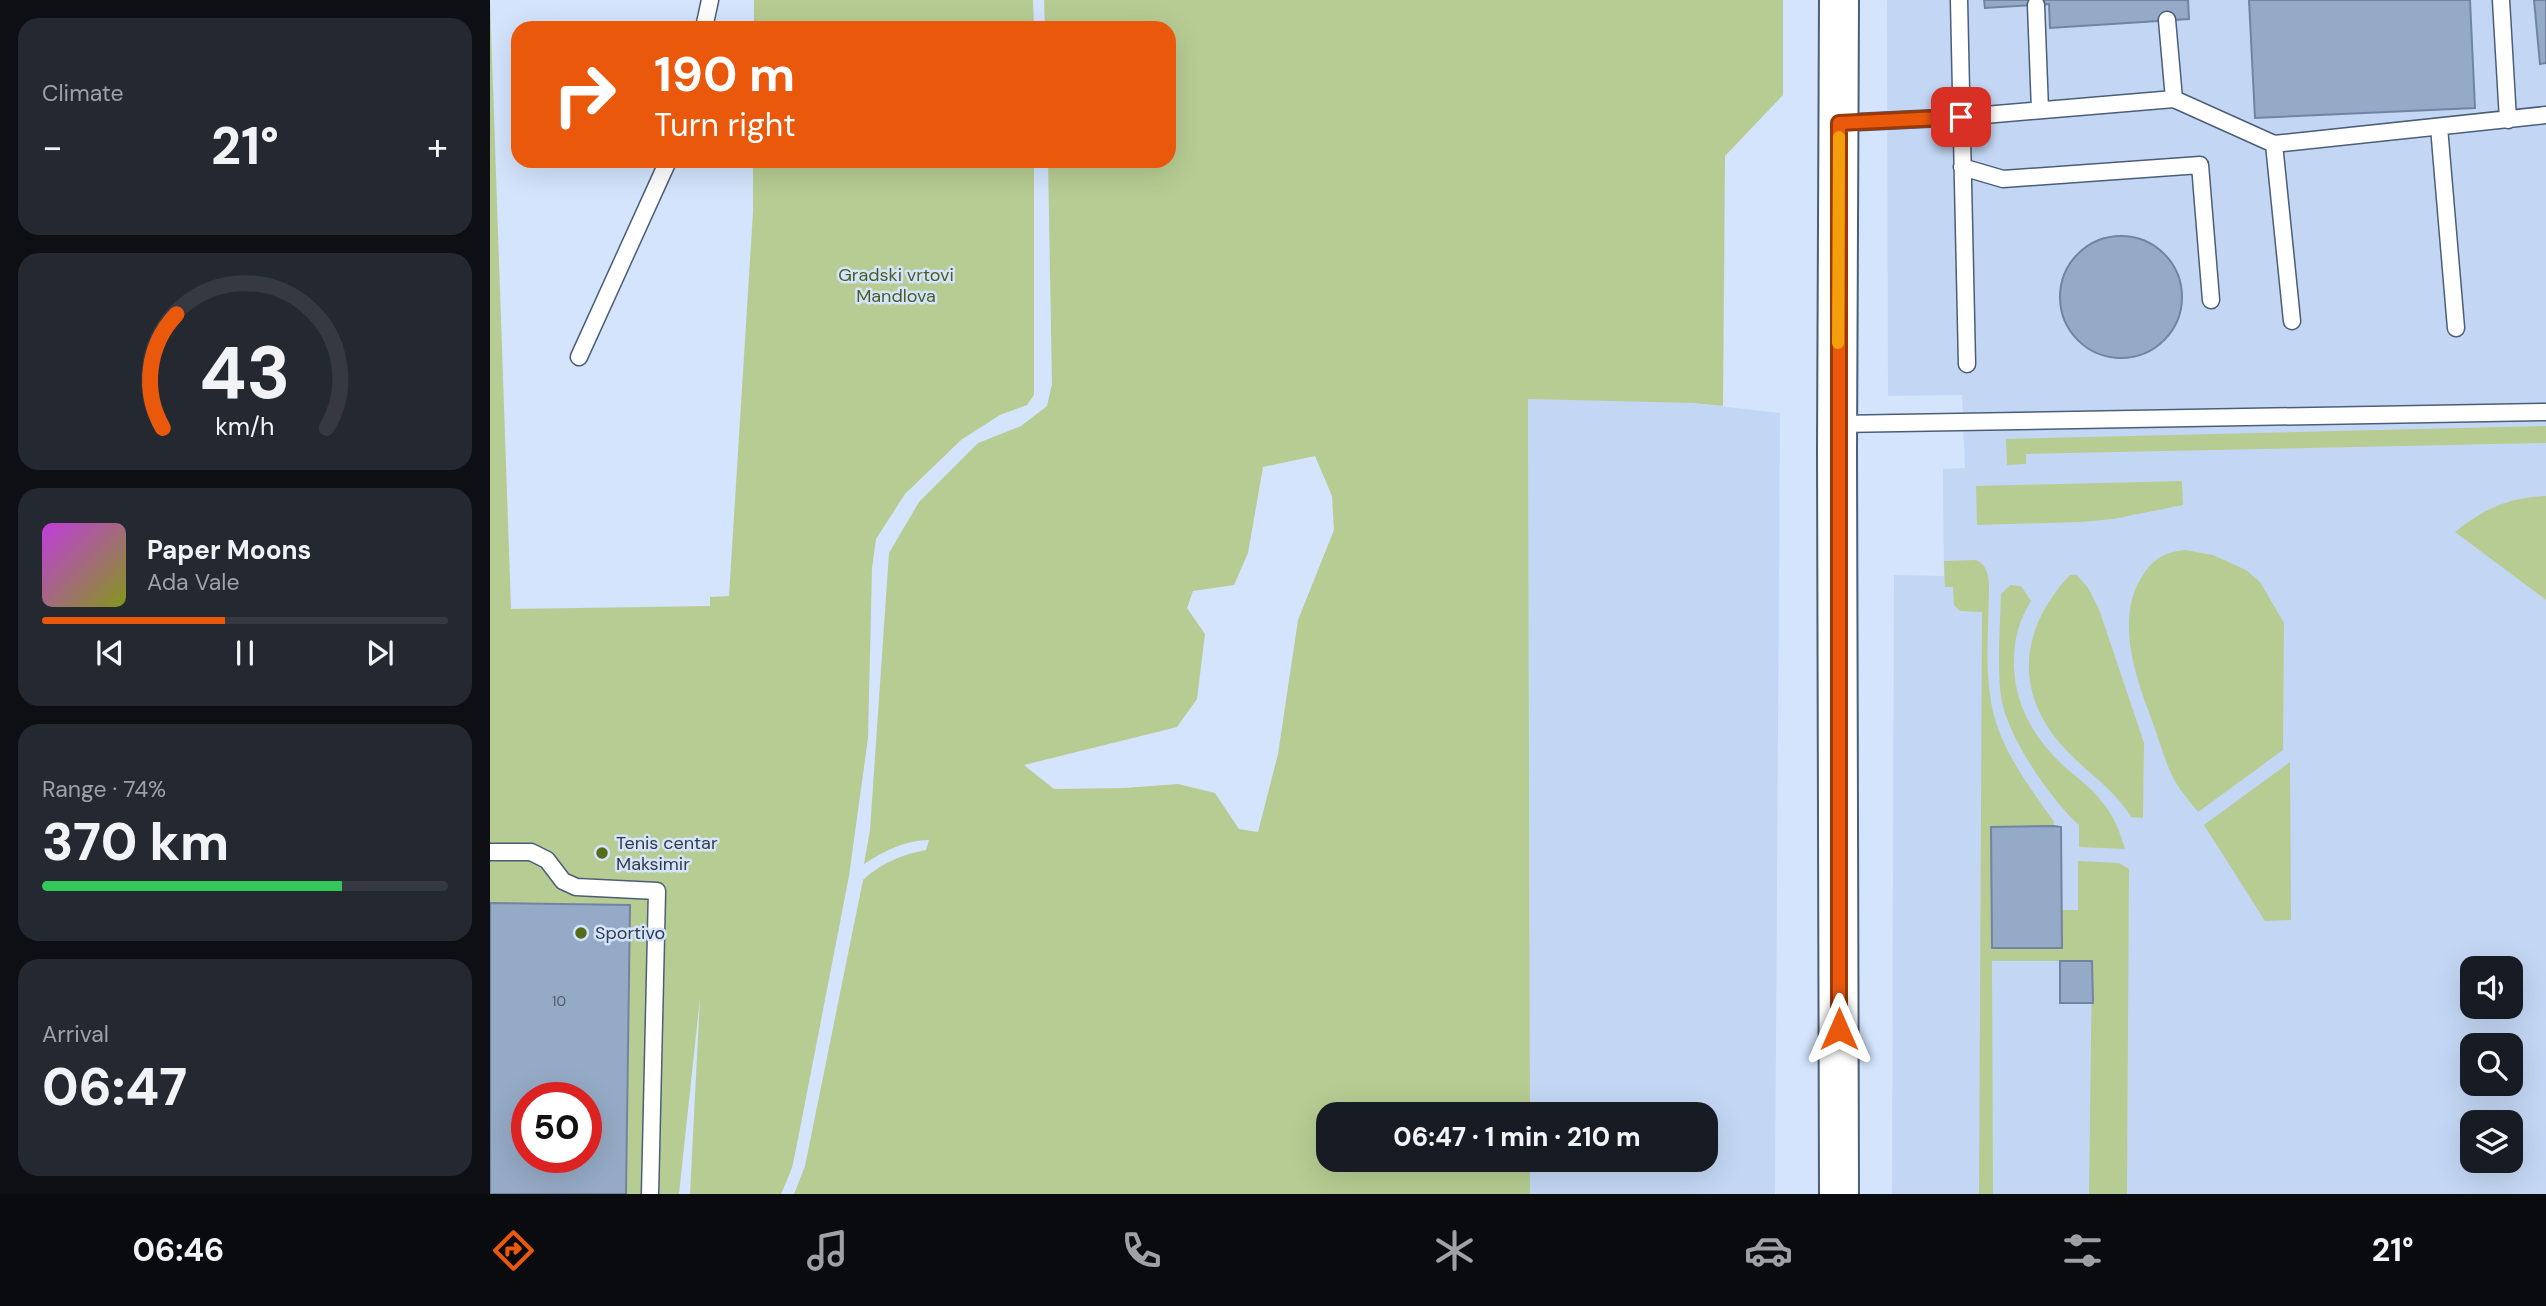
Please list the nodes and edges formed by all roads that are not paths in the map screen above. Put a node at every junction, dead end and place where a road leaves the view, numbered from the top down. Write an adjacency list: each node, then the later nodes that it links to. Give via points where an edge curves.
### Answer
1 (710, 0): 7 (lane)
2 (1839, 0): 13 (main road)
3 (1959, 0): 11 (lane)
4 (2501, 0): 12 (lane)
5 (2036, 5): 9 (lane)
6 (2167, 20): 8 (lane)
7 (706, 21)
8 (2174, 99): 9 (lane); 15 (lane)
9 (2040, 110): 11 (lane)
10 (2546, 115): 12 (lane)
11 (1961, 117): 13 (lane); 16 (lane)
12 (2508, 120): 14 (lane)
13 (1839, 123): 24 (main road)
14 (2439, 127): 15 (lane); 20 (lane)
15 (2274, 144): 19 (lane)
16 (1962, 167): 18 (lane, via 2003,179 2200,165); 22 (lane)
17 (665, 168): 21 (lane)
18 (2211, 300)
19 (2292, 321)
20 (2456, 328)
21 (579, 357)
22 (1968, 364)
23 (2546, 412): 24 (lane)
24 (1838, 424): 27 (main road)
25 (490, 852): 26 (lane, via 531,852 547,860 563,881 576,887 657,891)
26 (649, 1194)
27 (1839, 1194)

